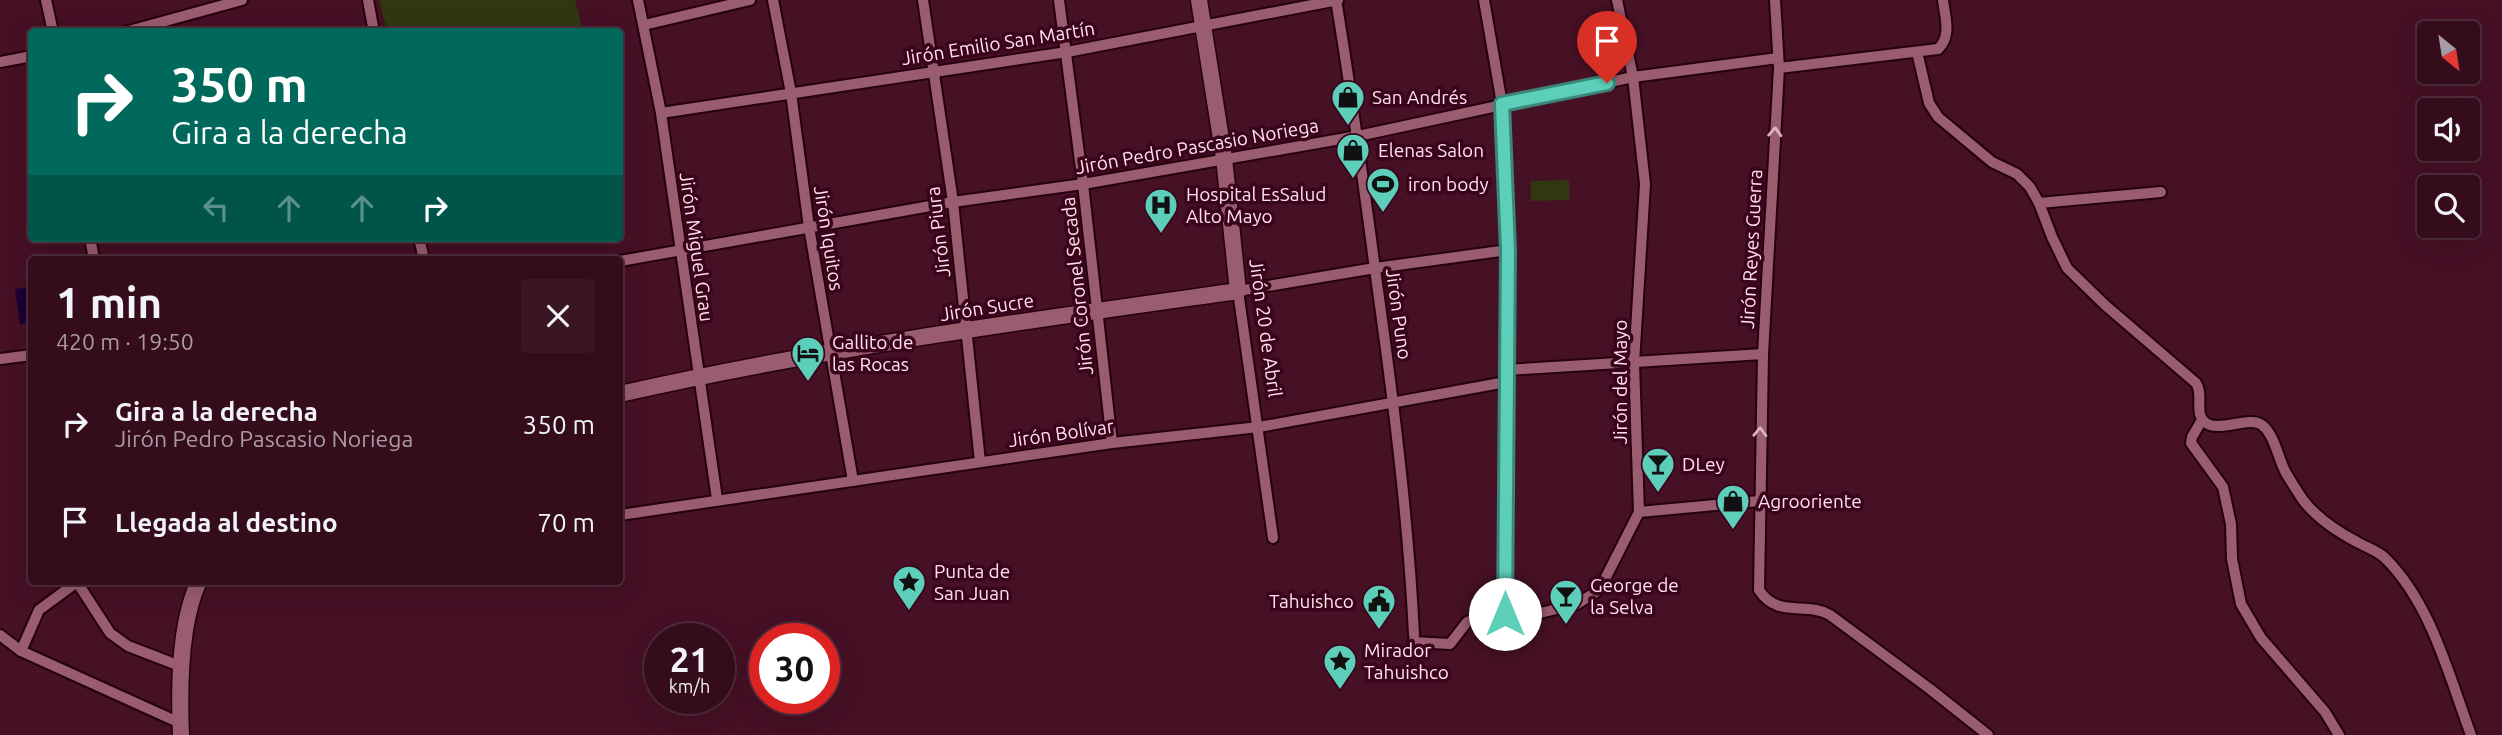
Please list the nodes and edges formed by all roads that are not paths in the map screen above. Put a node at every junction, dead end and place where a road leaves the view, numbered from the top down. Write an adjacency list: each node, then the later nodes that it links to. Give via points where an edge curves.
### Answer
1 (46, 0): 18 (street)
2 (242, 0): 15 (street)
3 (368, 0): 20 (street)
4 (638, 0): 16 (street, Jirón Miguel Grau)
5 (750, 0): 16 (street)
6 (773, 0): 28 (street, Jirón Iquitos)
7 (923, 0): 26 (street, Jirón Piura)
8 (1059, 0): 21 (street, Jirón Coronel Secada)
9 (1199, 0): 17 (street, Jirón 20 de Abril)
10 (1337, 0): 17 (street, Jirón Emilio San Martín); 31 (street, Jirón Puno)
11 (1484, 0): 29 (street)
12 (1617, 0): 27 (street, Jirón del Mayo)
13 (1774, 0): 25 (street, Jirón Reyes Guerra)
14 (1943, 0): 22 (street, Jirón Pedro Pascasio Noriega, via 1945,42 1938,49)
15 (215, 3): 19 (street)
16 (644, 25): 30 (street, Jirón Miguel Grau)
17 (1202, 26): 21 (street, Jirón Emilio San Martín); 32 (street, Jirón 20 de Abril)
18 (52, 28)
19 (137, 28)
20 (373, 28)
21 (1067, 52): 26 (street, Jirón Emilio San Martín); 33 (street, Jirón Coronel Secada)
22 (1917, 52): 25 (street, Jirón Pedro Pascasio Noriega); 36 (street, via 1929,103 1938,117 1992,162 2017,174)
23 (28, 57): 24 (street)
24 (0, 62)
25 (1779, 63): 27 (street, Jirón Pedro Pascasio Noriega); 46 (street, Jirón Reyes Guerra, one-way to 25)
26 (934, 71): 28 (street, Jirón Emilio San Martín); 35 (street, Jirón Piura)
27 (1633, 77): 29 (street, Jirón Pedro Pascasio Noriega); 49 (street, Jirón del Mayo, via 1645,184)
28 (791, 93): 30 (street, Jirón Emilio San Martín); 37 (street, Jirón Iquitos)
29 (1502, 104): 31 (street, Jirón Pedro Pascasio Noriega); 38 (street)
30 (662, 113): 39 (street, Jirón Miguel Grau)
31 (1358, 136): 32 (street, Jirón Pedro Pascasio Noriega); 41 (street, Jirón Puno)
32 (1224, 158): 33 (street, Jirón Pedro Pascasio Noriega); 42 (street, Jirón 20 de Abril)
33 (1083, 184): 35 (street, Jirón Pedro Pascasio Noriega); 43 (street, Jirón Coronel Secada)
34 (2161, 192): 36 (street)
35 (953, 202): 37 (street, Jirón Pedro Pascasio Noriega); 44 (street, Jirón Piura)
36 (2039, 203): 55 (street, via 2067,268 2199,386)
37 (809, 227): 39 (street, Jirón Pedro Pascasio Noriega); 45 (street, Jirón Iquitos)
38 (1508, 250): 41 (street); 50 (street)
39 (680, 251): 40 (street, Jirón Pedro Pascasio Noriega); 51 (street, Jirón Miguel Grau)
40 (623, 260)
41 (1375, 268): 42 (street); 54 (street, Jirón Puno)
42 (1238, 291): 43 (street, Jirón Sucre); 56 (street, Jirón 20 de Abril)
43 (1097, 311): 44 (street, Jirón Sucre); 57 (street, Jirón Coronel Secada)
44 (968, 331): 45 (street, Jirón Sucre); 58 (street, Jirón Piura)
45 (830, 354): 51 (street, Jirón Sucre); 59 (street, Jirón Iquitos)
46 (1763, 354): 49 (street); 61 (street, Jirón Reyes Guerra, one-way to 46)
47 (28, 356): 48 (street)
48 (0, 359)
49 (1634, 363): 50 (street); 62 (street, Jirón del Mayo)
50 (1506, 370): 52 (street)
51 (698, 376): 53 (street, Jirón Sucre); 60 (street, Jirón Miguel Grau)
52 (1506, 382): 54 (street, Jirón Bolívar); 68 (street)
53 (623, 393)
54 (1394, 402): 56 (street, Jirón Bolívar); 70 (street, Jirón Puno, via 1413,638)
55 (2203, 420): 75 (street, via 2191,443 2223,487 2241,604 2262,638); 76 (street, via 2212,426 2261,423 2304,502 2339,533 2383,556 2409,586 2425,612)
56 (1259, 427): 57 (street, Jirón Bolívar); 64 (street, Jirón 20 de Abril)
57 (1112, 443): 58 (street, Jirón Bolívar)
58 (980, 462): 59 (street, Jirón Bolívar)
59 (853, 481): 60 (street, Jirón Bolívar)
60 (717, 499): 63 (street, Jirón Bolívar)
61 (1759, 501): 62 (street); 74 (street, Jirón Reyes Guerra, via 1759,590 1763,597 1782,608 1830,615)
62 (1639, 512): 68 (street, Jirón del Mayo, via 1596,592 1577,604 1532,615)
63 (623, 514)
64 (1273, 538)
65 (74, 585): 71 (street, via 39,610)
66 (80, 585): 72 (street, via 110,633 128,646)
67 (197, 585): 72 (street)
68 (1505, 614): 70 (street, Jirón del Mayo, via 1487,613 1467,622)
69 (0, 635): 71 (street)
70 (1450, 644)
71 (21, 650): 73 (street)
72 (180, 666): 73 (street)
73 (181, 729)
74 (1988, 735)
75 (2339, 735)
76 (2471, 735)

